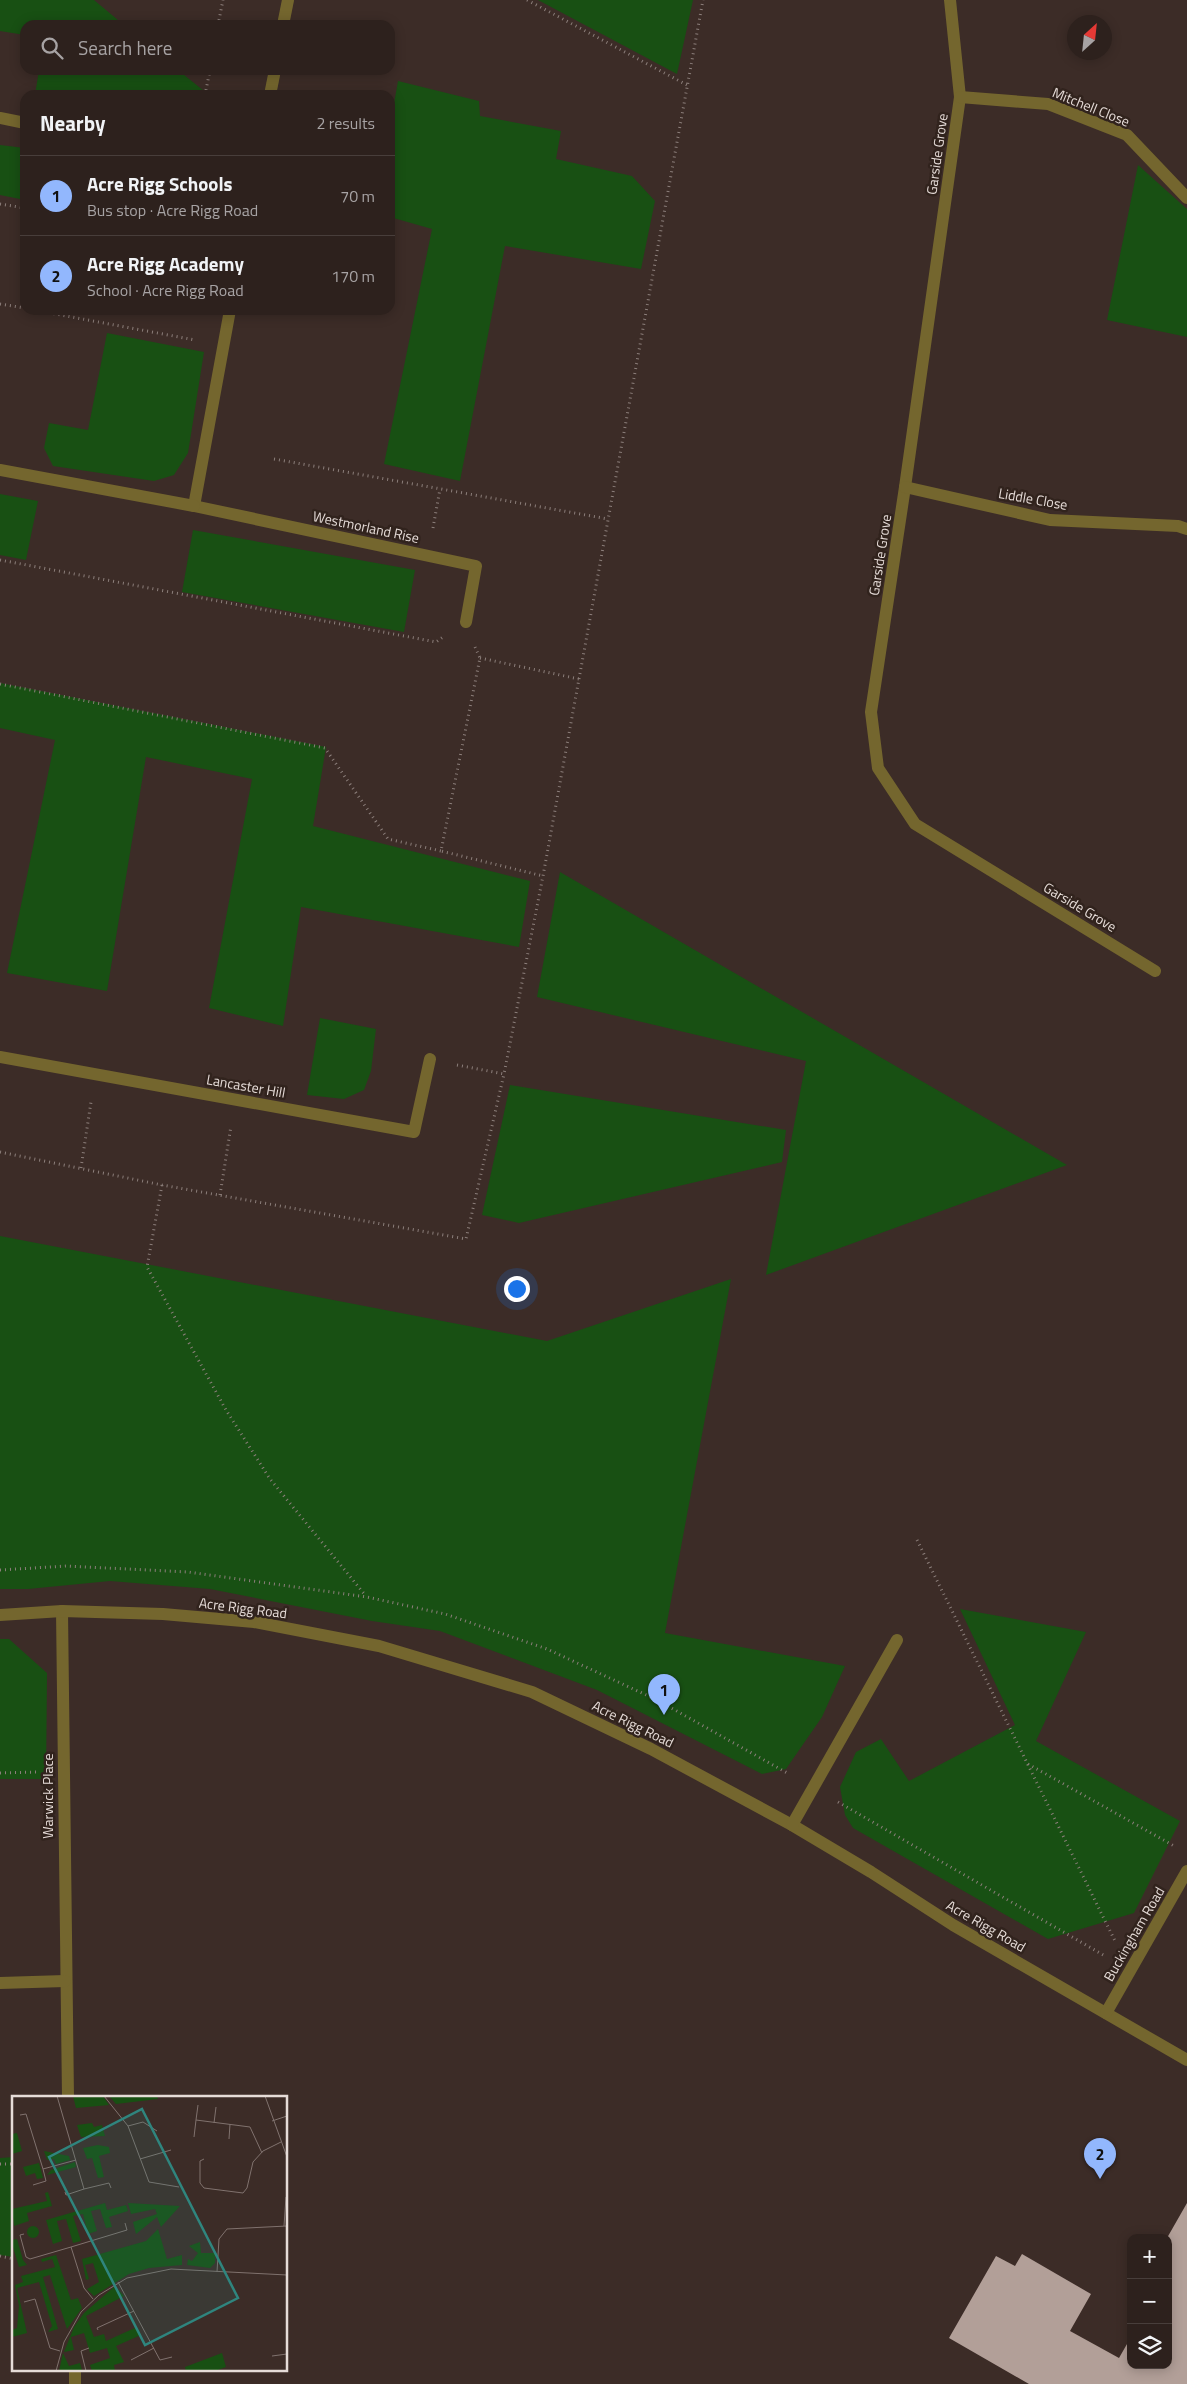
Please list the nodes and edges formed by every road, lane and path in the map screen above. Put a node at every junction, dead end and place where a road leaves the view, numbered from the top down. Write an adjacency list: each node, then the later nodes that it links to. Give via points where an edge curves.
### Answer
1 (223, 0): 6 (path)
2 (288, 0): 7 (street)
3 (527, 0): 10 (path)
4 (703, 0): 10 (path)
5 (950, 0): 13 (street, Garside Grove)
6 (219, 20)
7 (284, 20)
8 (209, 75): 11 (path)
9 (274, 75): 12 (street)
10 (687, 85): 29 (path)
11 (206, 90)
12 (271, 90)
13 (960, 97): 16 (street, Mitchell Close, via 1048,104 1127,135); 26 (street, Garside Grove)
14 (0, 118): 15 (street)
15 (20, 122)
16 (1187, 198)
17 (0, 204): 18 (path)
18 (20, 207)
19 (0, 304): 20 (path)
20 (20, 307)
21 (60, 315): 23 (path)
22 (229, 315): 28 (street)
23 (196, 341)
24 (274, 458): 27 (path)
25 (0, 470): 28 (street, Westmorland Rise)
26 (905, 487): 30 (street, Liddle Close, via 1050,520); 39 (street, Garside Grove, via 871,712 878,768 915,824)
27 (440, 489): 29 (path); 31 (path)
28 (194, 506): 31 (street, Westmorland Rise)
29 (608, 519): 35 (path)
30 (1187, 529)
31 (428, 555): 33 (street, Westmorland Rise, via 476,566)
32 (0, 560): 33 (path, via 436,642)
33 (466, 622): 34 (path)
34 (480, 658): 35 (path); 37 (path)
35 (579, 679): 38 (path)
36 (0, 684): 37 (path, via 325,748 388,839)
37 (441, 851): 38 (path)
38 (543, 876): 43 (path)
39 (1155, 971)
40 (0, 1057): 42 (street, Lancaster Hill)
41 (430, 1059): 43 (path); 44 (street, Lancaster Hill, via 414,1132)
42 (96, 1074): 44 (street, Lancaster Hill); 46 (path)
43 (504, 1074): 48 (path, via 466,1239)
44 (236, 1100): 48 (path)
45 (0, 1152): 46 (path)
46 (81, 1168): 47 (path)
47 (162, 1186): 48 (path); 50 (path, via 147,1267 226,1410 265,1471)
48 (220, 1195)
49 (917, 1540): 54 (path)
50 (367, 1597)
51 (62, 1611): 52 (street, Acre Rigg Road); 55 (street, Warwick Place); 57 (street, Acre Rigg Road, via 163,1614 254,1622 379,1646 532,1692 651,1749)
52 (0, 1615)
53 (897, 1640): 57 (street)
54 (1028, 1764): 58 (path); 60 (path)
55 (63, 1771): 56 (path); 61 (street, Warwick Place)
56 (0, 1773)
57 (792, 1825): 63 (street, Acre Rigg Road, via 953,1925)
58 (1179, 1848)
59 (1187, 1870): 60 (street, Buckingham Road)
60 (1130, 1970): 63 (street, Buckingham Road)
61 (65, 1981): 62 (street); 65 (street, Warwick Place)
62 (0, 1983)
63 (1106, 2012): 64 (street, Acre Rigg Road)
64 (1187, 2060)
65 (68, 2096)

